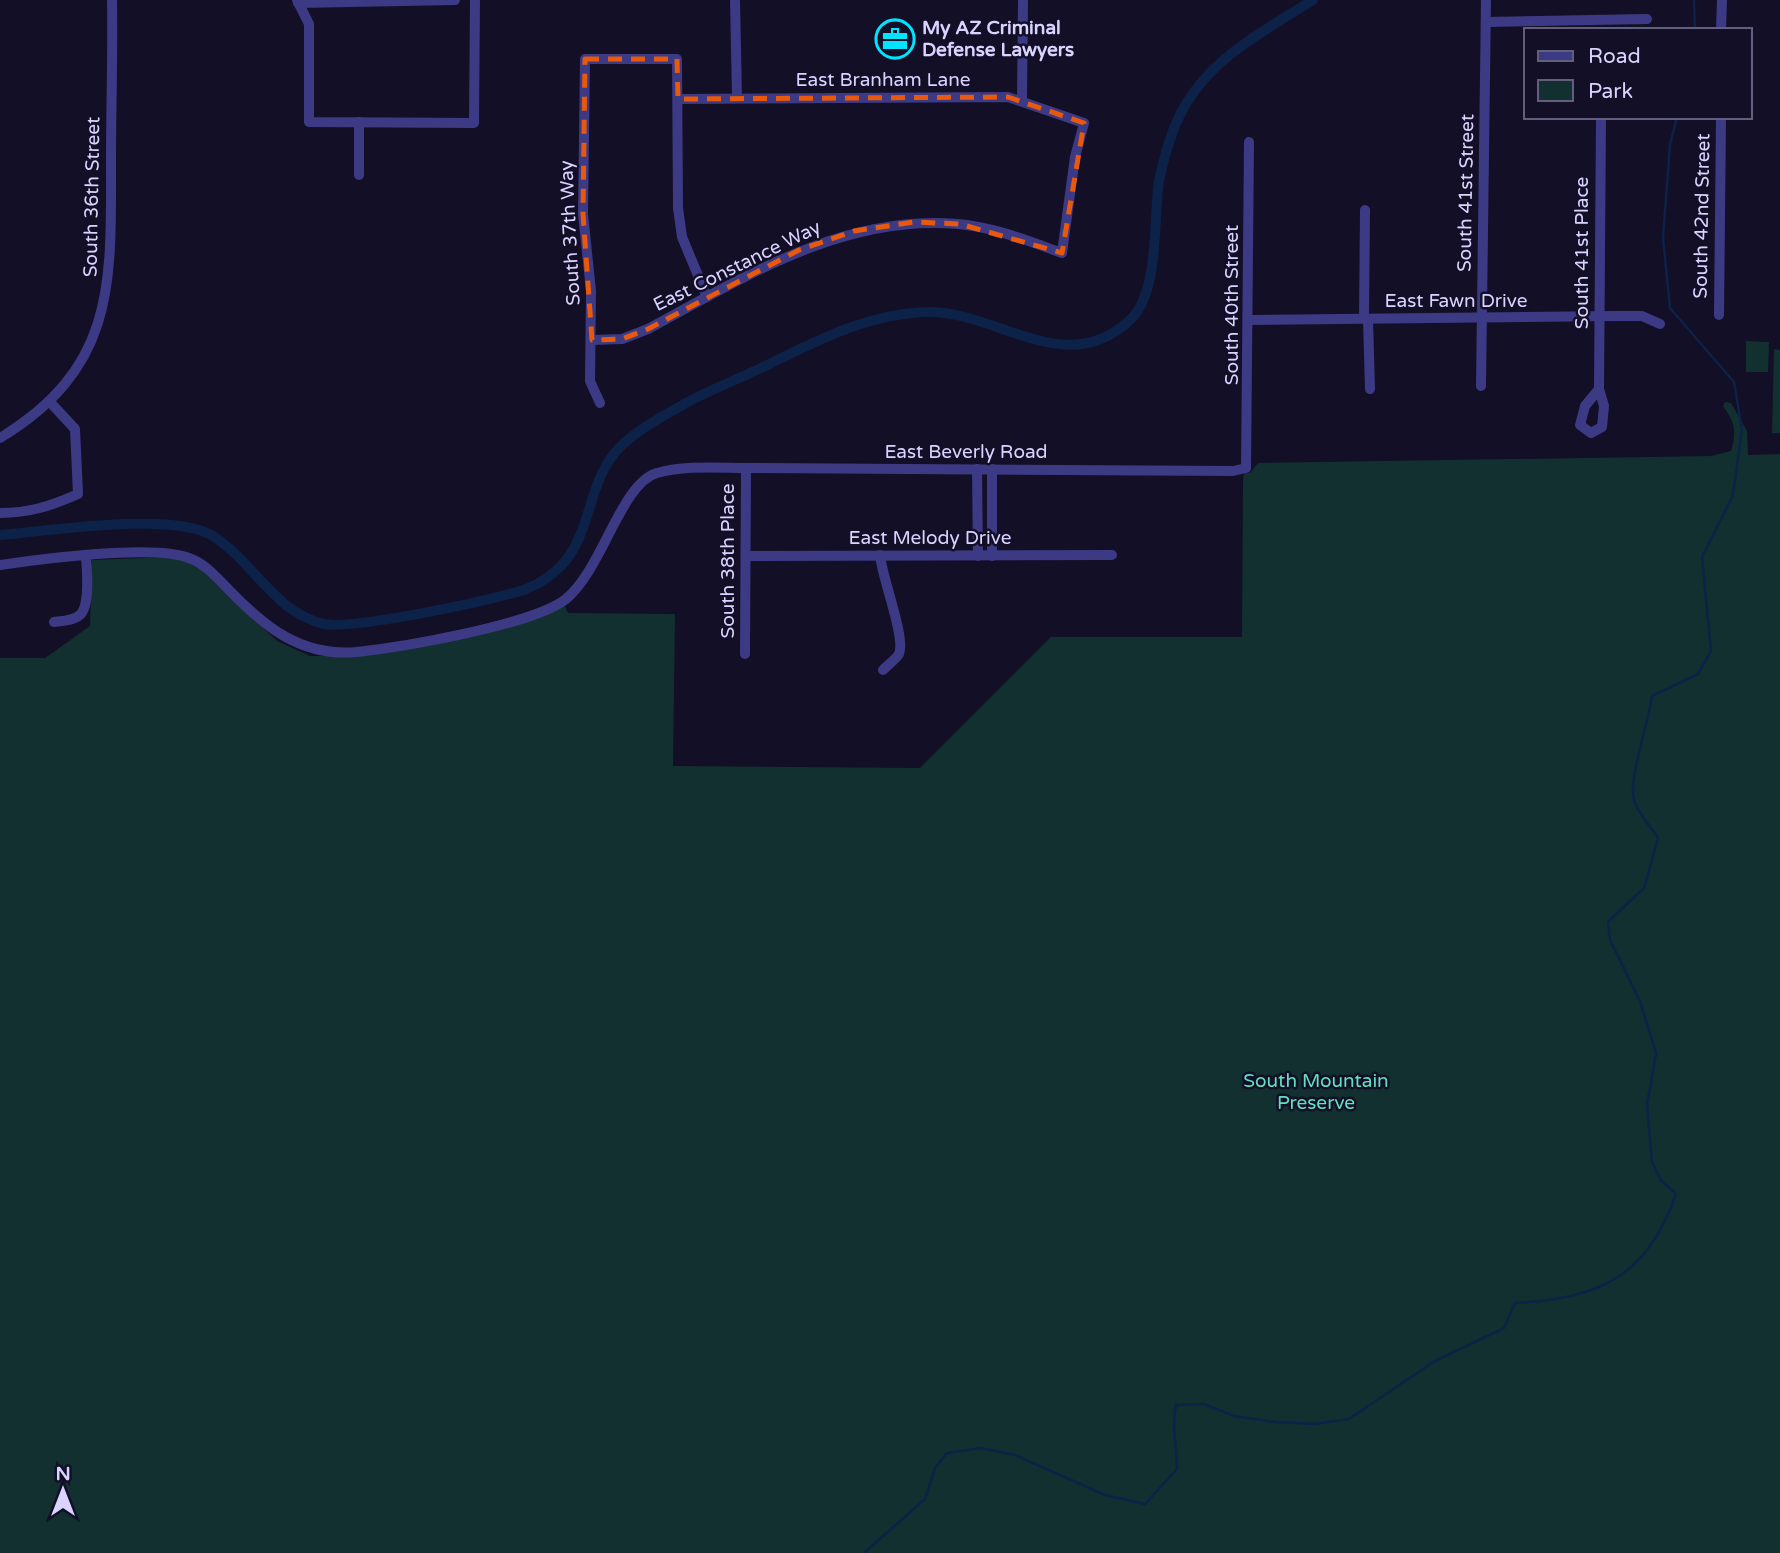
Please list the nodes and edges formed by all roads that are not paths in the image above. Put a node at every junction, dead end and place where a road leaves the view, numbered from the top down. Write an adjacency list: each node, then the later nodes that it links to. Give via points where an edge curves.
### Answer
1 (112, 0): 34 (street, South 36th Street, via 107,292 90,343)
2 (455, 0): 8 (street)
3 (475, 0): 18 (street, via 474,122)
4 (735, 0): 13 (street)
5 (1023, 0): 15 (street)
6 (1486, 0): 10 (street, South 41st Street)
7 (1721, 0): 12 (street)
8 (297, 1): 18 (street, via 309,24 309,122)
9 (1647, 19): 11 (street)
10 (1486, 22): 11 (street); 28 (street, South 41st Street)
11 (1602, 26)
12 (1721, 28)
13 (737, 97): 14 (street, East Branham Lane); 15 (street, East Branham Lane)
14 (678, 99): 23 (street, via 682,237); 30 (street, South 37th Way, via 677,60 585,59 583,214)
15 (1022, 100): 22 (street, East Branham Lane, via 1084,123)
16 (1601, 119): 25 (street, South 41st Place)
17 (1721, 119): 24 (street, South 42nd Street)
18 (359, 122): 20 (street)
19 (1249, 142): 27 (street, South 40th Street)
20 (359, 175)
21 (1365, 210): 26 (street)
22 (1062, 253): 23 (street, East Constance Way, via 1007,233 914,222 854,231 810,246)
23 (707, 297): 30 (street, East Constance Way, via 622,339)
24 (1719, 315)
25 (1600, 317): 28 (street, East Fawn Drive); 29 (street, East Fawn Drive, via 1642,316); 33 (street, South 41st Place)
26 (1366, 319): 27 (street, East Fawn Drive); 28 (street, East Fawn Drive); 32 (street)
27 (1249, 320): 38 (street, South 40th Street)
28 (1482, 320): 31 (street, South 41st Street)
29 (1660, 324)
30 (592, 340): 35 (street, South 37th Way, via 590,381)
31 (1481, 386)
32 (1370, 389)
33 (1599, 389)
34 (50, 402): 36 (street); 41 (street, via 75,429 78,494 45,508)
35 (600, 403)
36 (0, 438)
37 (747, 468): 39 (street, East Beverly Road); 44 (street, East Beverly Road, via 655,473 634,488 593,569 565,600 545,612 357,652 313,649 283,637 191,558 164,552); 45 (street, South 38th Place)
38 (1246, 468): 40 (street, East Beverly Road)
39 (977, 469): 40 (street, East Beverly Road); 46 (street)
40 (992, 469): 47 (street)
41 (0, 513)
42 (880, 555): 45 (street, East Melody Drive); 46 (street, East Melody Drive); 51 (street, via 901,641 898,654)
43 (1112, 555): 47 (street, East Melody Drive)
44 (86, 556): 48 (street, East Beverly Road); 49 (street, via 84,606 69,620)
45 (747, 556): 50 (street, South 38th Place)
46 (978, 556): 47 (street, East Melody Drive)
47 (992, 556)
48 (0, 565)
49 (54, 622)
50 (745, 654)
51 (883, 670)

